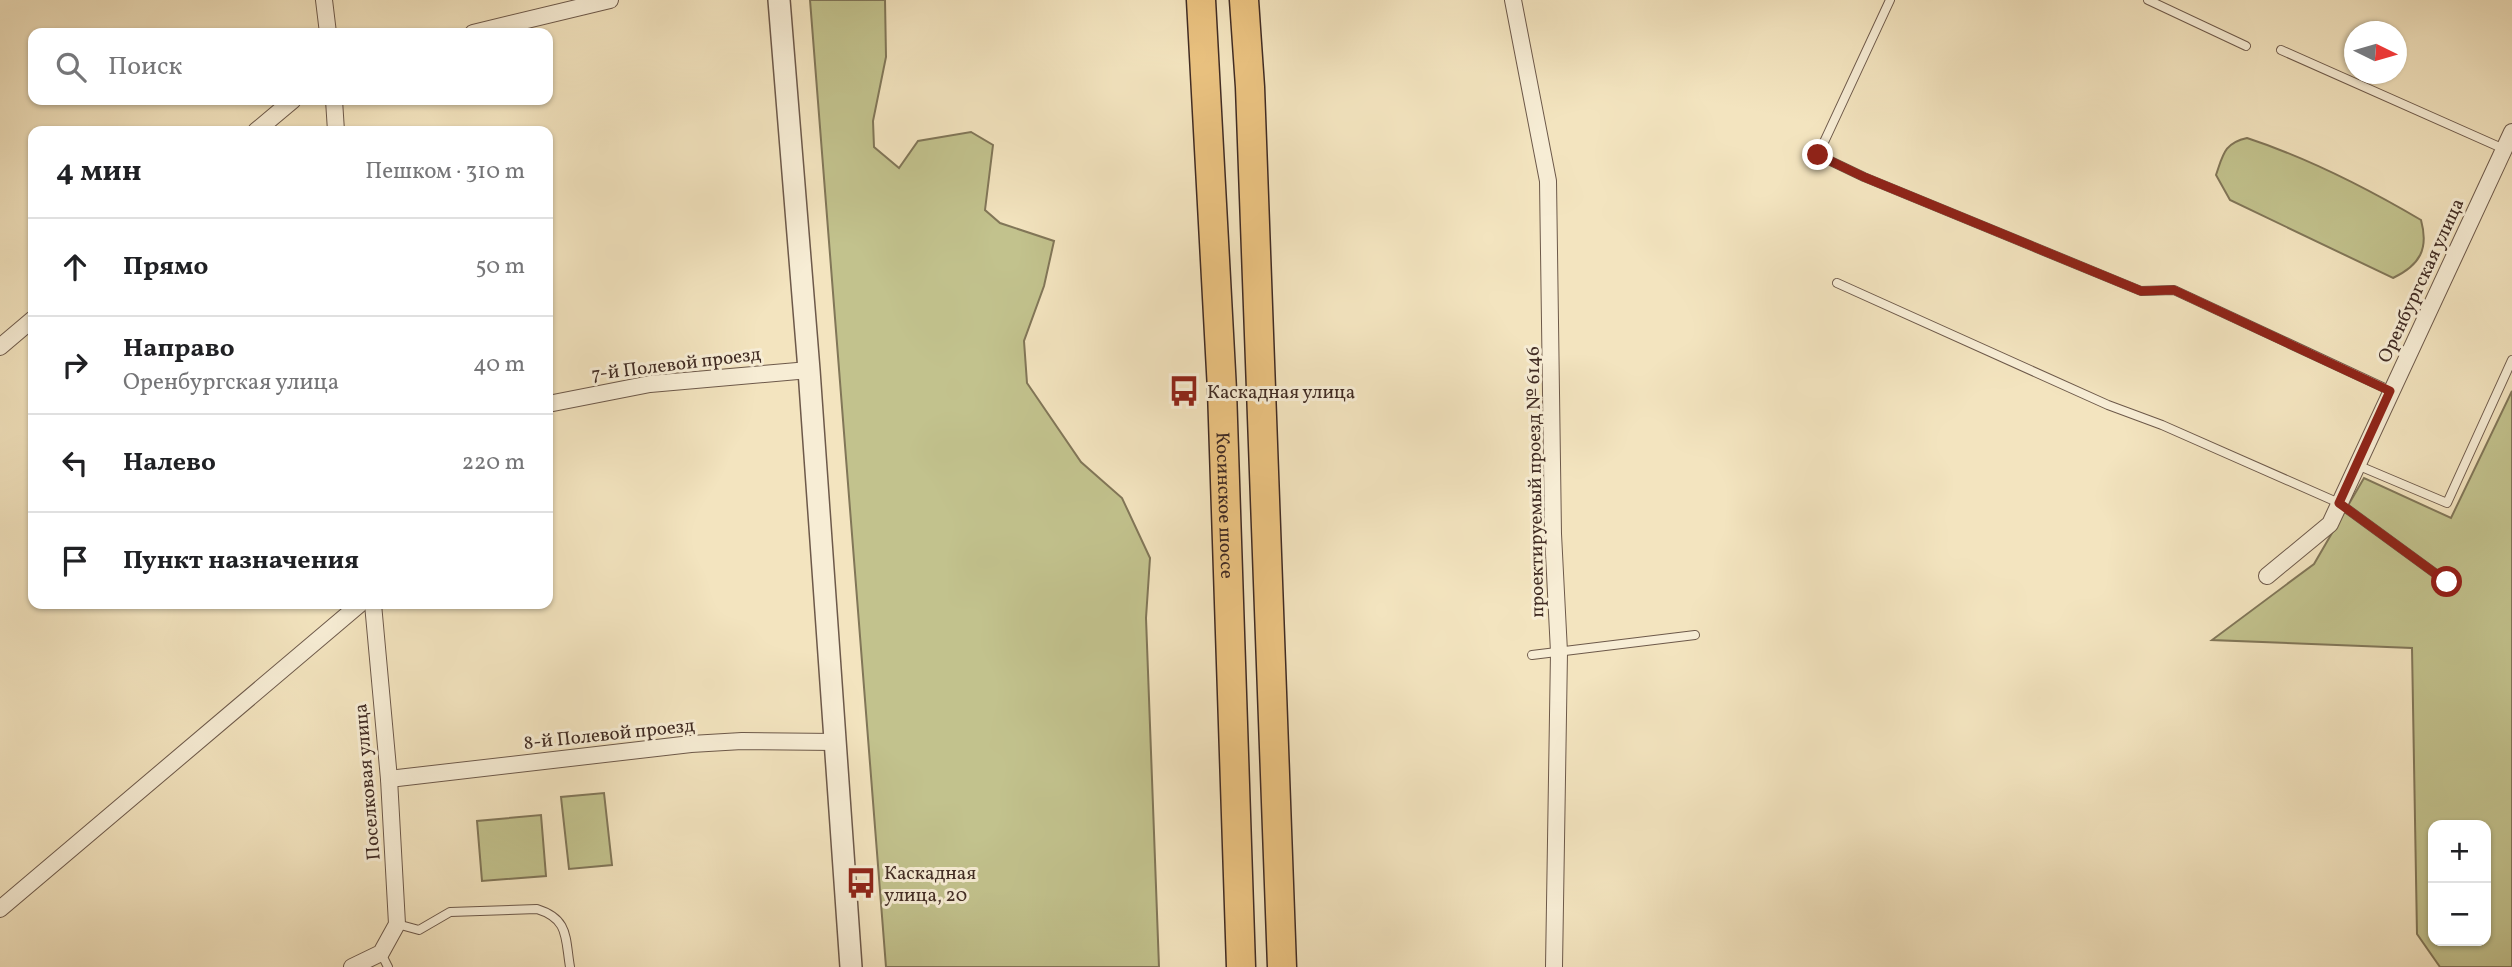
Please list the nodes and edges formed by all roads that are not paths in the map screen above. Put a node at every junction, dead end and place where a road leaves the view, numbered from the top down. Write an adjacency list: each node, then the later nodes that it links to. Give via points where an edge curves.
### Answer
1 (324, 0): 9 (street)
2 (610, 0): 10 (street)
3 (779, 0): 23 (street)
4 (1201, 0): 43 (highway, Косинское шоссе, via 1222,390)
5 (1244, 0): 44 (highway, Косинское шоссе)
6 (1513, 0): 33 (street, проектируемый проезд № 6146, via 1548,181)
7 (1890, 0): 24 (lane, via 1818,155 2141,291 2174,290)
8 (2148, 0): 11 (lane)
9 (327, 28)
10 (494, 28)
11 (2246, 46)
12 (2281, 50): 18 (lane)
13 (287, 105): 15 (street)
14 (334, 105): 16 (street)
15 (262, 126)
16 (336, 126)
17 (2512, 132): 18 (street, Оренбургская улица)
18 (2504, 149): 24 (street, Оренбургская улица)
19 (1837, 283): 27 (lane)
20 (28, 323): 21 (street)
21 (0, 347)
22 (2512, 360): 26 (lane, via 2447,503)
23 (809, 370): 25 (street, 7-й Полевой проезд, via 650,383); 35 (street)
24 (2390, 391): 26 (street, Оренбургская улица)
25 (553, 403)
26 (2357, 465): 27 (street, Оренбургская улица)
27 (2339, 503): 28 (street, Оренбургская улица, via 2330,524); 29 (lane)
28 (2267, 576)
29 (2447, 582)
30 (354, 609): 37 (street)
31 (373, 609): 36 (street, Поселковая улица)
32 (1695, 635): 33 (lane)
33 (1559, 652): 34 (lane); 45 (street, проектируемый проезд № 6146)
34 (1532, 655)
35 (835, 742): 36 (street, 8-й Полевой проезд, via 691,744); 42 (street)
36 (390, 779): 38 (street, Поселковая улица)
37 (0, 909)
38 (397, 924): 39 (street); 41 (lane, via 419,930 450,912 537,909 551,913 562,924)
39 (385, 960): 40 (street)
40 (352, 967)
41 (570, 967)
42 (851, 967)
43 (1241, 967)
44 (1282, 967)
45 (1555, 967)

